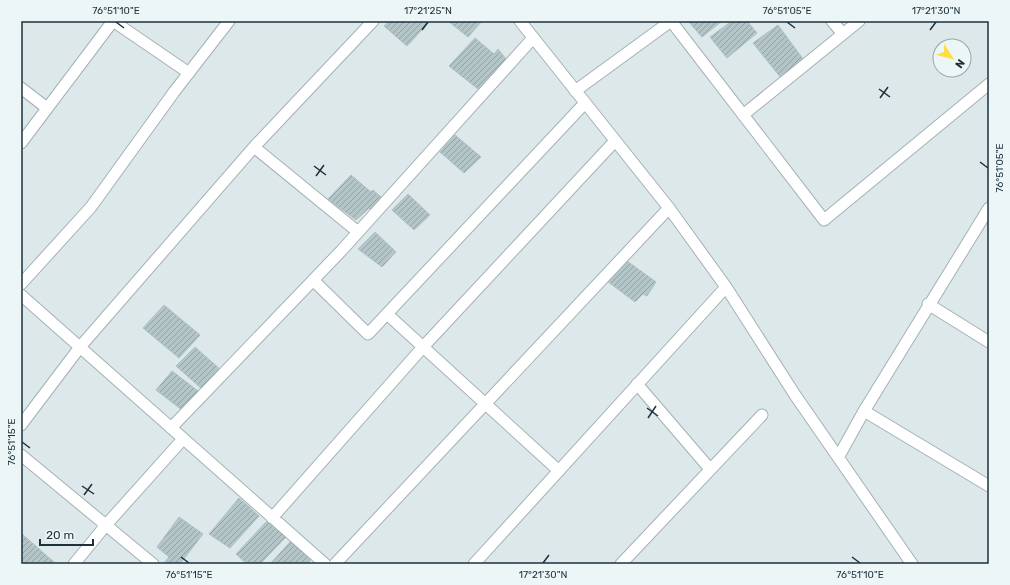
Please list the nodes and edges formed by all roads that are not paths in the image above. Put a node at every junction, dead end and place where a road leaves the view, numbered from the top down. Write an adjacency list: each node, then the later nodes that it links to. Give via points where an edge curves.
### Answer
1 (113, 21): 9 (street); 14 (street)
2 (229, 21): 9 (street)
3 (373, 21): 18 (street)
4 (520, 21): 8 (street)
5 (832, 21): 7 (street)
6 (860, 21): 7 (street)
7 (843, 34): 15 (street)
8 (533, 38): 12 (street); 21 (street)
9 (189, 73): 23 (street, via 91,207)
10 (989, 84): 15 (street, via 824,220)
11 (21, 88): 14 (street)
12 (575, 91): 13 (street); 15 (street, via 672,21)
13 (585, 103): 16 (street); 27 (street)
14 (47, 108): 17 (street)
15 (743, 115)
16 (615, 141): 19 (street); 30 (street)
17 (21, 143)
18 (254, 147): 21 (street); 29 (street)
19 (668, 208): 24 (street); 32 (street)
20 (989, 208): 26 (street)
21 (358, 232): 22 (street)
22 (313, 280): 27 (street, via 368,334); 36 (street)
23 (21, 284)
24 (726, 287): 31 (street); 39 (street, via 795,395)
25 (21, 295): 29 (street)
26 (928, 304): 28 (street); 33 (street)
27 (387, 314): 30 (street)
28 (989, 342)
29 (80, 347): 35 (street); 36 (street)
30 (423, 348): 32 (street); 43 (street)
31 (637, 384): 40 (street); 41 (street)
32 (485, 404): 41 (street); 48 (street)
33 (864, 411): 39 (street); 42 (street)
34 (762, 415): 40 (street)
35 (21, 425)
36 (171, 428): 37 (street)
37 (184, 439): 43 (street); 44 (street)
38 (21, 455): 44 (street)
39 (839, 456): 51 (street)
40 (710, 469): 50 (street)
41 (558, 471): 49 (street)
42 (989, 486)
43 (272, 518): 45 (street)
44 (106, 525): 46 (street); 47 (street)
45 (322, 563)
46 (74, 564)
47 (153, 564)
48 (335, 564)
49 (474, 564)
50 (621, 564)
51 (912, 564)

